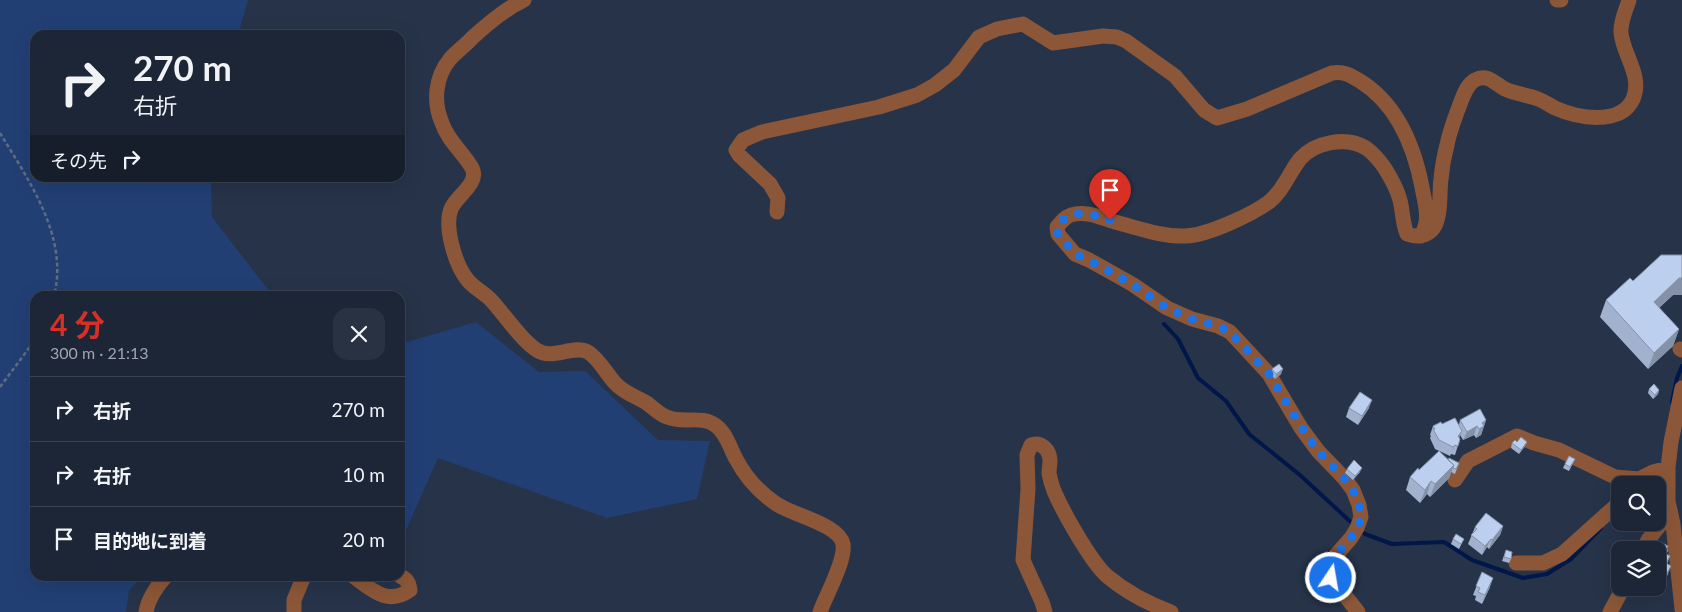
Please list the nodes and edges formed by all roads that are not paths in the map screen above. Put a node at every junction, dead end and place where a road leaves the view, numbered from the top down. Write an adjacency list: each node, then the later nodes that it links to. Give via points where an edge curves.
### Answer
1 (524, 0): 22 (street, via 493,20 452,57 439,80 436,93 441,122 448,138 474,172 473,181 454,202 450,212 449,232 458,265 472,286 488,297 537,351 552,354 586,351 624,392 659,413 674,420 707,420 715,424 744,471 765,495 777,505 837,534 843,542 843,553)
2 (1629, 0): 4 (street, via 1620,31 1636,87 1629,106 1613,117 1584,116 1505,89 1491,79 1476,79 1464,95 1446,145 1439,213 1431,231)
3 (777, 212): 4 (street, via 778,198 770,184 736,150 742,140 762,132 879,107 917,95 954,70 979,37 997,29 1023,24 1053,43 1103,36 1126,41 1175,76 1204,110 1217,118 1247,109 1332,73 1350,74 1373,88 1395,114 1408,139 1426,213 1427,222)
4 (1421, 236): 25 (street, via 1407,234 1401,202 1390,176 1377,157 1366,148 1345,142 1334,142 1311,150 1301,158 1269,202 1208,231 1187,236 1164,234 1093,214 1071,214 1057,226 1058,234 1075,254 1132,284 1167,308 1230,332 1269,374 1318,451 1353,490 1359,505 1362,517 1351,538 1336,555 1330,572 1331,578)
5 (1682, 388): 6 (street)
6 (1668, 468): 8 (street); 11 (street)
7 (1613, 476): 9 (street, via 1559,450 1517,436 1468,461)
8 (1647, 476)
9 (1455, 480)
10 (1611, 510): 13 (street, via 1562,554 1543,564)
11 (1670, 512): 12 (street); 19 (street)
12 (1648, 541)
13 (1516, 563)
14 (405, 578): 17 (street, via 410,590 393,598)
15 (162, 581): 20 (street)
16 (302, 581): 21 (street, via 294,600)
17 (359, 581)
18 (1619, 596): 26 (street)
19 (1682, 609)
20 (146, 612)
21 (294, 612)
22 (820, 612)
23 (1045, 612): 24 (street, via 1024,560 1028,450 1036,443 1049,454 1054,491 1094,560 1107,576 1129,592)
24 (1171, 612)
25 (1358, 612)
26 (1610, 612)

